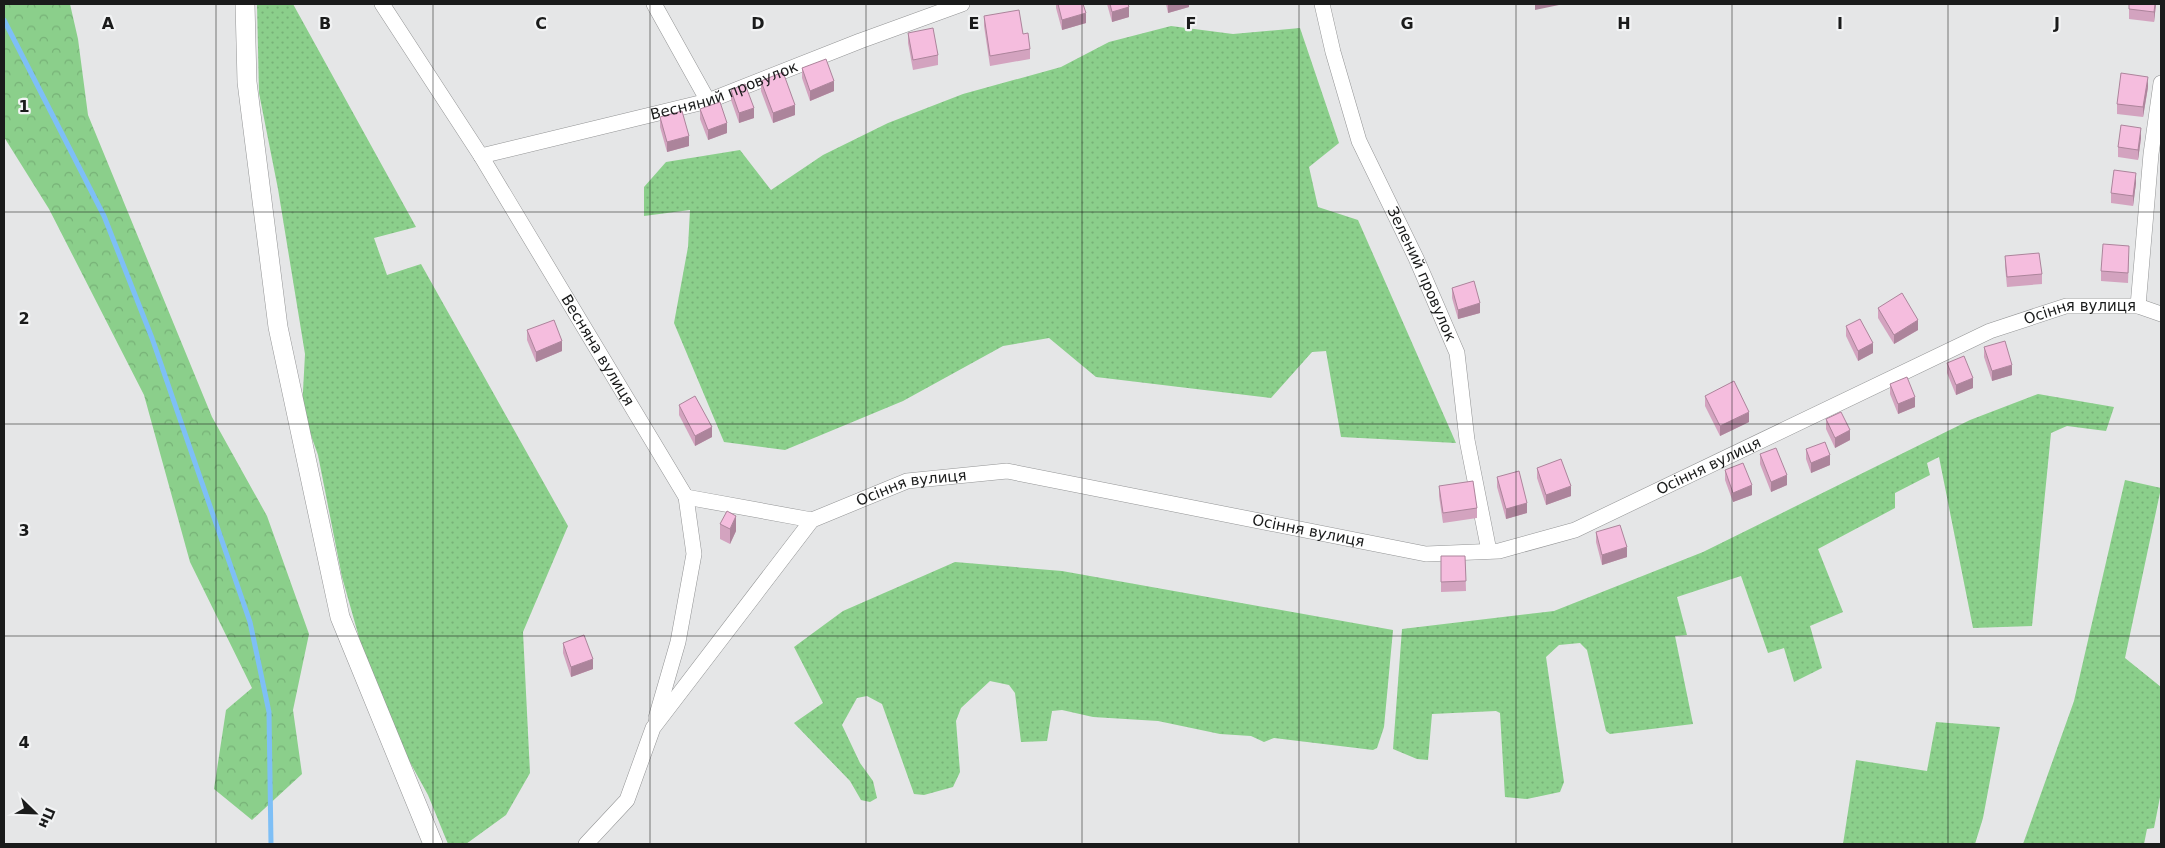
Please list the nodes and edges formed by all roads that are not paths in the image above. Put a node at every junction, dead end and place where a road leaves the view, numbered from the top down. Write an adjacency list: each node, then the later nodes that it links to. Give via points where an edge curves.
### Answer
1 (245, 4): 15 (street, via 247,82 278,327 340,617)
2 (382, 4): 8 (street, Весняна вулиця)
3 (654, 4): 7 (street)
4 (962, 4): 7 (street, Весняний провулок)
5 (1322, 4): 13 (street, Зелений провулок, via 1359,142 1416,258 1457,353 1467,440)
6 (2161, 83): 9 (street, via 2151,154)
7 (708, 101): 8 (street, Весняний провулок)
8 (481, 156): 11 (street, Весняна вулиця)
9 (2138, 306): 10 (street, Осіння вулиця); 13 (street, Осіння вулиця, via 2066,306 1990,331 1575,530)
10 (2161, 314)
11 (686, 497): 12 (street); 14 (street, Весняна вулиця, via 694,554 678,642)
12 (812, 520): 13 (street, Осіння вулиця, via 907,481 1007,472 1426,554); 14 (street)
13 (1489, 552)
14 (653, 728): 16 (street, via 627,800)
15 (433, 844)
16 (586, 844)

